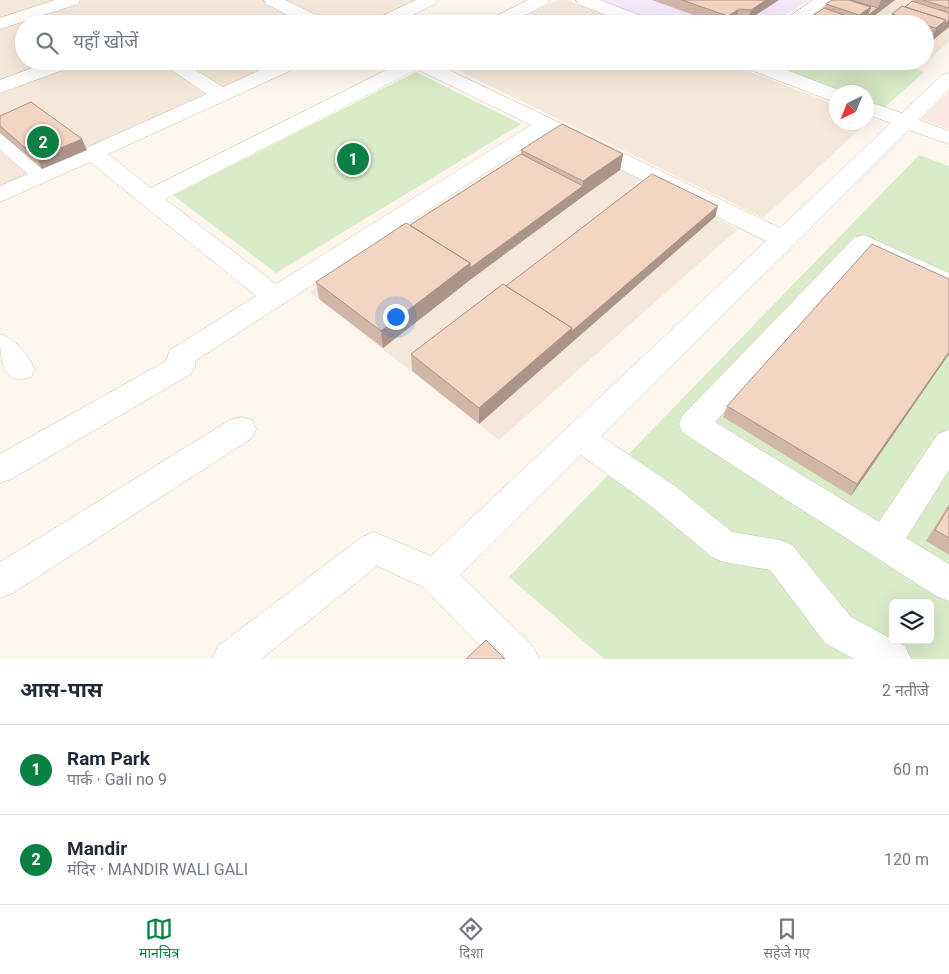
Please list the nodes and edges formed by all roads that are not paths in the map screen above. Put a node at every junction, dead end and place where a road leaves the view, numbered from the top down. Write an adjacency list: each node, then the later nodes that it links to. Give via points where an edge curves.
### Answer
1 (72, 0): 7 (street)
2 (272, 0): 8 (street)
3 (429, 0): 9 (street)
4 (541, 0): 10 (street)
5 (584, 0): 11 (street)
6 (824, 0): 12 (street)
7 (27, 15)
8 (302, 15)
9 (398, 15)
10 (512, 15)
11 (623, 15)
12 (802, 15)
13 (15, 19): 14 (street)
14 (0, 24)
15 (45, 70): 22 (street)
16 (182, 70): 24 (street)
17 (276, 70): 24 (street)
18 (402, 70): 33 (street)
19 (434, 70): 27 (street)
20 (768, 70): 23 (street)
21 (949, 79): 26 (street)
22 (0, 87)
23 (829, 93)
24 (223, 94): 30 (street)
25 (874, 110): 26 (street)
26 (905, 122): 28 (street); 34 (street)
27 (546, 125): 34 (street); 36 (street)
28 (949, 138)
29 (0, 139): 31 (street)
30 (92, 154): 31 (street); 33 (street)
31 (43, 176): 32 (street)
32 (0, 195)
33 (148, 198): 36 (street)
34 (783, 239): 40 (street)
35 (949, 283): 43 (street, via 864,243 694,424)
36 (275, 297): 42 (street, via 180,357 181,366)
37 (0, 344): 38 (street)
38 (21, 369)
39 (242, 429): 45 (street)
40 (579, 438): 44 (street); 49 (street, via 663,496 724,546 780,556 838,630)
41 (949, 443): 43 (street)
42 (0, 470)
43 (884, 543): 46 (street)
44 (436, 575): 47 (street, via 374,548); 48 (street)
45 (0, 581)
46 (949, 584)
47 (231, 659)
48 (520, 659)
49 (892, 659)

